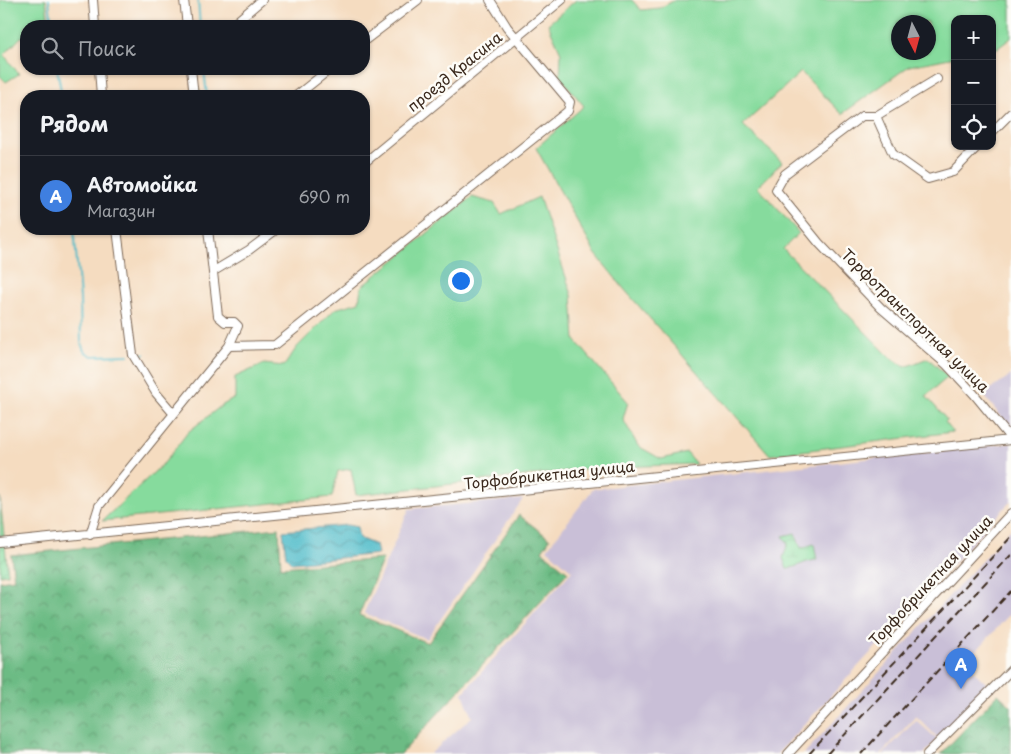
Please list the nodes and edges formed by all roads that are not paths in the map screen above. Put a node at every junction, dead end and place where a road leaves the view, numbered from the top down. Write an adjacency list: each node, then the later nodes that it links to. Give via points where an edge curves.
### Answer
1 (93, 0): 7 (street)
2 (184, 0): 8 (street)
3 (262, 0): 9 (street)
4 (418, 0): 10 (street)
5 (490, 0): 11 (street)
6 (562, 0): 11 (street, проезд Красина)
7 (95, 20)
8 (186, 20)
9 (238, 20)
10 (370, 36)
11 (517, 38): 23 (street, проезд Красина); 28 (street, via 570,102 568,111 275,345)
12 (99, 75): 16 (street)
13 (192, 75): 17 (street)
14 (322, 75): 18 (street)
15 (936, 79): 20 (street, Торфотранспортная улица)
16 (101, 90)
17 (193, 90)
18 (304, 90)
19 (1011, 113): 21 (street)
20 (876, 116): 22 (street, via 893,154 928,179 953,172); 30 (street, Торфотранспортная улица, via 862,116 785,174 776,190 819,243 881,308 947,365)
21 (996, 128)
22 (974, 150)
23 (370, 158)
24 (118, 235): 29 (street, via 133,355)
25 (209, 235): 27 (street)
26 (268, 235): 27 (street)
27 (214, 270): 28 (street, via 218,316 238,326)
28 (228, 346): 29 (street)
29 (172, 413): 32 (street, via 98,506)
30 (1011, 440): 32 (street, Торфобрикетная улица)
31 (1011, 513): 35 (street, Торфобрикетная улица)
32 (90, 535): 33 (street, Торфобрикетная улица)
33 (0, 543)
34 (1011, 670): 36 (street)
35 (788, 754)
36 (927, 754)

